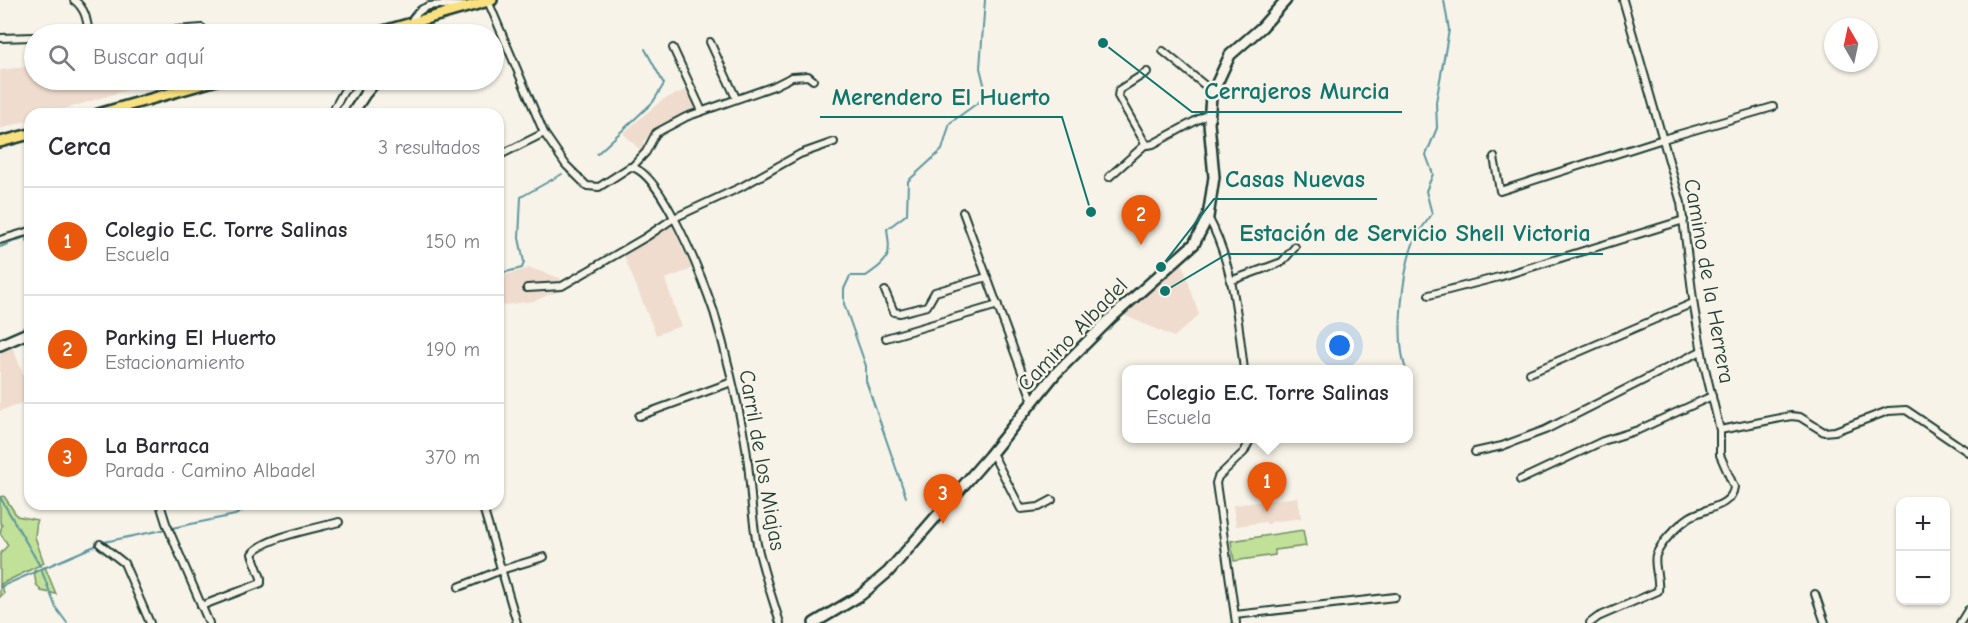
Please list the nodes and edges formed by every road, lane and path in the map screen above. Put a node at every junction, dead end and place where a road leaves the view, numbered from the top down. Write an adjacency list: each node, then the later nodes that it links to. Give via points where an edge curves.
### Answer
1 (75, 0): 9 (street, via 81,5)
2 (1286, 0): 24 (main road, Camino Albadel, via 1230,55)
3 (1623, 0): 35 (street, Camino de la Herrera)
4 (429, 1): 6 (street); 8 (street, via 424,9); 10 (street, via 420,5)
5 (490, 1): 7 (main road); 11 (street)
6 (449, 2): 7 (street)
7 (473, 6): 8 (main road)
8 (429, 18): 10 (main road)
9 (87, 24)
10 (410, 24)
11 (499, 24)
12 (24, 37): 13 (street)
13 (0, 38)
14 (504, 38): 33 (street)
15 (710, 42): 26 (street)
16 (673, 48): 31 (street)
17 (1163, 51): 24 (street)
18 (1147, 72): 38 (street, via 1119,90 1118,96)
19 (813, 80): 26 (street, via 808,76 792,77)
20 (174, 90): 29 (main road)
21 (345, 90): 27 (street)
22 (362, 90): 25 (street)
23 (368, 90): 25 (main road)
24 (1213, 92): 32 (main road, Camino Albadel)
25 (364, 94): 30 (main road)
26 (736, 98): 31 (street)
27 (335, 107)
28 (1773, 107): 35 (street)
29 (117, 108)
30 (356, 108)
31 (702, 111): 41 (street, via 656,133)
32 (1210, 113): 38 (street, via 1153,144); 44 (main road, Camino Albadel, via 1214,177)
33 (544, 133): 39 (street); 41 (street, via 566,165 587,186 599,187)
34 (24, 136): 36 (main road)
35 (1663, 139): 40 (street, via 1500,191); 46 (street, Camino de la Herrera)
36 (0, 142)
37 (834, 142): 45 (street, via 800,154)
38 (1146, 144): 42 (street)
39 (504, 153)
40 (1494, 157)
41 (632, 167): 45 (street, Carril de los Miajas, via 646,174)
42 (1109, 177)
43 (963, 212): 50 (street)
44 (1208, 217): 51 (street, via 1221,243); 65 (main road, Camino Albadel, via 1194,244 1111,318)
45 (674, 218): 52 (street, via 562,286); 63 (street, Carril de los Miajas, via 714,312)
46 (1684, 220): 54 (street, via 1499,278); 55 (street, Camino de la Herrera)
47 (24, 233): 48 (street)
48 (0, 240)
49 (1296, 247): 51 (street, via 1282,262)
50 (987, 277): 53 (street, via 935,292 927,306 900,313 894,312); 56 (street)
51 (1230, 281): 61 (street)
52 (527, 288)
53 (885, 291)
54 (1429, 295)
55 (1693, 303): 60 (street, Camino de la Herrera); 62 (street)
56 (998, 305): 58 (street); 65 (street)
57 (24, 335): 59 (main road)
58 (886, 338)
59 (0, 345)
60 (1701, 351): 64 (street, Camino de la Herrera); 69 (street, via 1545,430)
61 (1243, 365)
62 (1530, 373)
63 (732, 382): 66 (street); 89 (street, Carril de los Miajas, via 745,438 757,544)
64 (1712, 396): 67 (street, Camino de la Herrera); 72 (street)
65 (1033, 402): 71 (main road, Camino Albadel)
66 (639, 416)
67 (1720, 430): 70 (street, via 1791,416 1800,417 1824,432 1835,431 1888,411 1906,410); 92 (street, Camino de la Herrera, via 1720,455 1734,488 1730,498 1691,517 1669,536 1656,556 1658,591)
68 (1248, 443): 85 (street, via 1216,483)
69 (1475, 452)
70 (1968, 452)
71 (992, 453): 73 (street, via 1021,508 1039,507); 90 (main road, Camino Albadel, via 888,572 861,595)
72 (1520, 480)
73 (1052, 500)
74 (162, 510): 83 (street)
75 (484, 510): 79 (street)
76 (339, 522): 83 (street, via 256,549 252,555 261,583)
77 (100, 544): 86 (street, via 124,563)
78 (544, 557): 79 (street)
79 (501, 570): 80 (street); 88 (street)
80 (459, 587)
81 (1815, 594): 93 (street)
82 (1395, 597): 85 (street)
83 (201, 606): 87 (street)
84 (1968, 610): 94 (street)
85 (1235, 615): 91 (street)
86 (150, 623)
87 (208, 623)
88 (517, 623)
89 (780, 623)
90 (814, 623)
91 (1236, 623)
92 (1590, 623)
93 (1824, 623)
94 (1960, 623)

